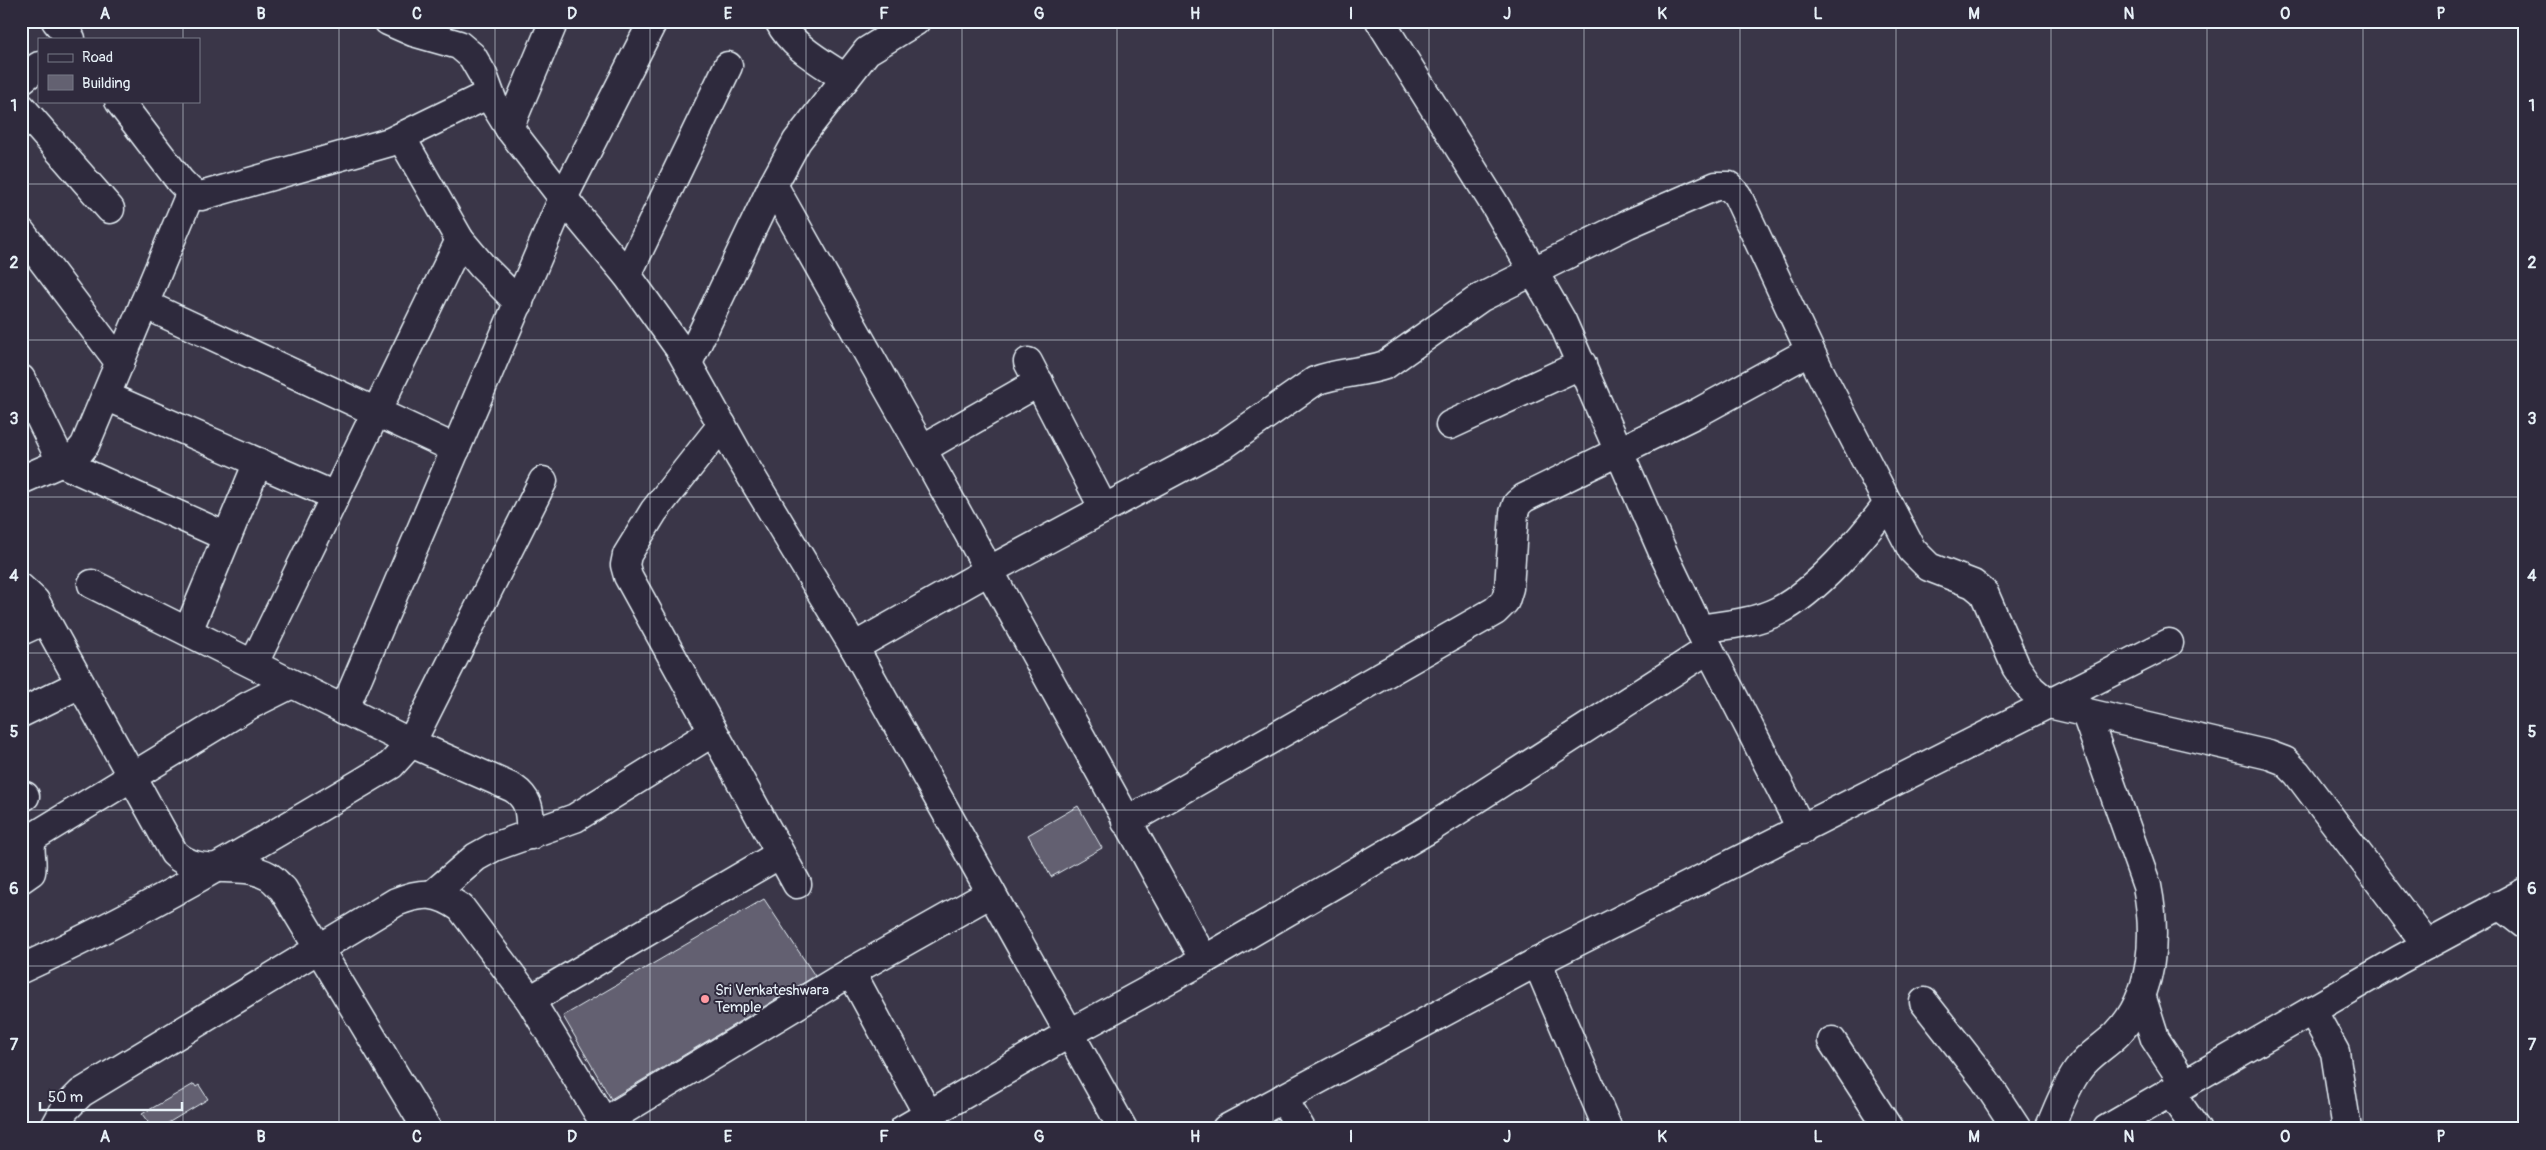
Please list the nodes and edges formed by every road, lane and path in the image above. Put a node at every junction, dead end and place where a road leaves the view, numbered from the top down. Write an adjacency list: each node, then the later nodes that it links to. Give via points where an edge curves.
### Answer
1 (56, 21): 8 (street)
2 (388, 21): 13 (street, via 459,45 478,64)
3 (554, 21): 16 (street)
4 (653, 21): 20 (street)
5 (779, 21): 11 (street, via 799,46)
6 (916, 21): 11 (street, via 867,51)
7 (1380, 21): 24 (street)
8 (70, 38)
9 (728, 66): 25 (street)
10 (38, 67): 12 (street)
11 (845, 78): 18 (street, via 797,141)
12 (21, 80)
13 (489, 94): 16 (street); 17 (street)
14 (120, 102): 19 (street)
15 (21, 107): 21 (street)
16 (509, 128): 20 (street)
17 (401, 137): 19 (street, via 213,194 201,196); 23 (street)
18 (774, 185): 30 (street); 38 (street)
19 (191, 192): 26 (street)
20 (563, 198): 25 (street); 27 (street)
21 (110, 209)
22 (21, 232): 29 (street)
23 (460, 240): 27 (street); 34 (street)
24 (1533, 271): 28 (street, via 1628,224 1716,186 1728,186 1738,194); 31 (street); 46 (street, via 1465,307 1385,364 1316,381 1225,444)
25 (627, 275): 30 (street)
26 (144, 304): 29 (street); 34 (street)
27 (519, 304): 37 (street)
28 (1810, 351): 39 (street, via 1699,412); 45 (street)
29 (120, 362): 33 (street)
30 (688, 363): 35 (street)
31 (1582, 364): 36 (street); 39 (street)
32 (21, 379): 41 (street)
33 (106, 396): 40 (street); 41 (street, via 86,445)
34 (376, 413): 37 (street); 44 (street)
35 (722, 425): 55 (street); 63 (street, via 654,511 627,555 625,565)
36 (1450, 425)
37 (456, 448): 60 (street)
38 (922, 449): 46 (street, via 1034,372); 48 (street)
39 (1619, 450): 53 (street); 66 (street, via 1517,504 1509,558 1509,588 1506,601 1495,611)
40 (258, 462): 44 (street); 47 (street)
41 (62, 464): 42 (street); 47 (street)
42 (21, 480)
43 (544, 481): 64 (street)
44 (335, 496): 56 (street)
45 (1888, 504): 53 (street, via 1800,598 1776,612); 59 (street, via 1919,558 1929,567 1973,584 1984,593 2019,672)
46 (1104, 508): 48 (street)
47 (227, 537): 52 (street)
48 (990, 570): 55 (street); 66 (street)
49 (92, 584): 52 (street)
50 (21, 588): 51 (street, via 34,601)
51 (33, 626): 57 (street)
52 (188, 631): 56 (street)
53 (1704, 639): 67 (street); 80 (street, via 1429,829)
54 (2169, 643): 59 (street)
55 (854, 647): 74 (street)
56 (254, 663): 58 (street)
57 (80, 684): 61 (street); 65 (street)
58 (292, 684): 60 (street); 65 (street, via 248,706)
59 (2049, 704): 62 (street); 67 (street)
60 (344, 710): 64 (street)
61 (21, 713)
62 (2086, 714): 78 (street, via 2285,761 2297,772); 84 (street, via 2147,886 2152,932)
63 (713, 732): 68 (street, via 575,818); 69 (street)
64 (411, 743): 68 (street, via 513,788 524,796); 70 (street, via 391,764)
65 (132, 778): 70 (street, via 174,853 193,866); 71 (street, via 35,836 30,847 31,872)
66 (1126, 822): 80 (street)
67 (1802, 830): 81 (street)
68 (531, 835): 75 (street, via 476,857)
69 (780, 854): 72 (street); 85 (street)
70 (219, 868): 79 (street, via 252,869 270,876); 82 (street)
71 (21, 879)
72 (797, 884)
73 (2525, 892): 76 (street)
74 (991, 893): 83 (street); 88 (street)
75 (433, 894): 79 (street, via 413,895 396,902); 85 (street, via 461,908)
76 (2499, 905): 77 (street); 78 (street)
77 (2525, 925)
78 (2427, 945): 87 (street)
79 (321, 949): 94 (street, via 81,1093 65,1109); 95 (street)
80 (1204, 960): 88 (street)
81 (1538, 962): 91 (street); 100 (street)
82 (21, 969)
83 (851, 972): 92 (street); 93 (street)
84 (2142, 998): 90 (street, via 2155,1039); 103 (street, via 2116,1035 2078,1069)
85 (530, 1000): 93 (street)
86 (1924, 1002): 102 (street, via 1985,1080)
87 (2312, 1010): 90 (street); 106 (street, via 2335,1052)
88 (1070, 1034): 92 (street); 97 (street)
89 (1832, 1041): 101 (street)
90 (2177, 1088): 104 (street); 105 (street)
91 (1283, 1098): 98 (street); 99 (street)
92 (933, 1122): 96 (street)
93 (606, 1125)
94 (54, 1129)
95 (427, 1129)
96 (904, 1129)
97 (1123, 1129)
98 (1226, 1129)
99 (1301, 1129)
100 (1608, 1129)
101 (1889, 1129)
102 (2017, 1129)
103 (2049, 1129)
104 (2107, 1129)
105 (2196, 1129)
106 (2347, 1129)

